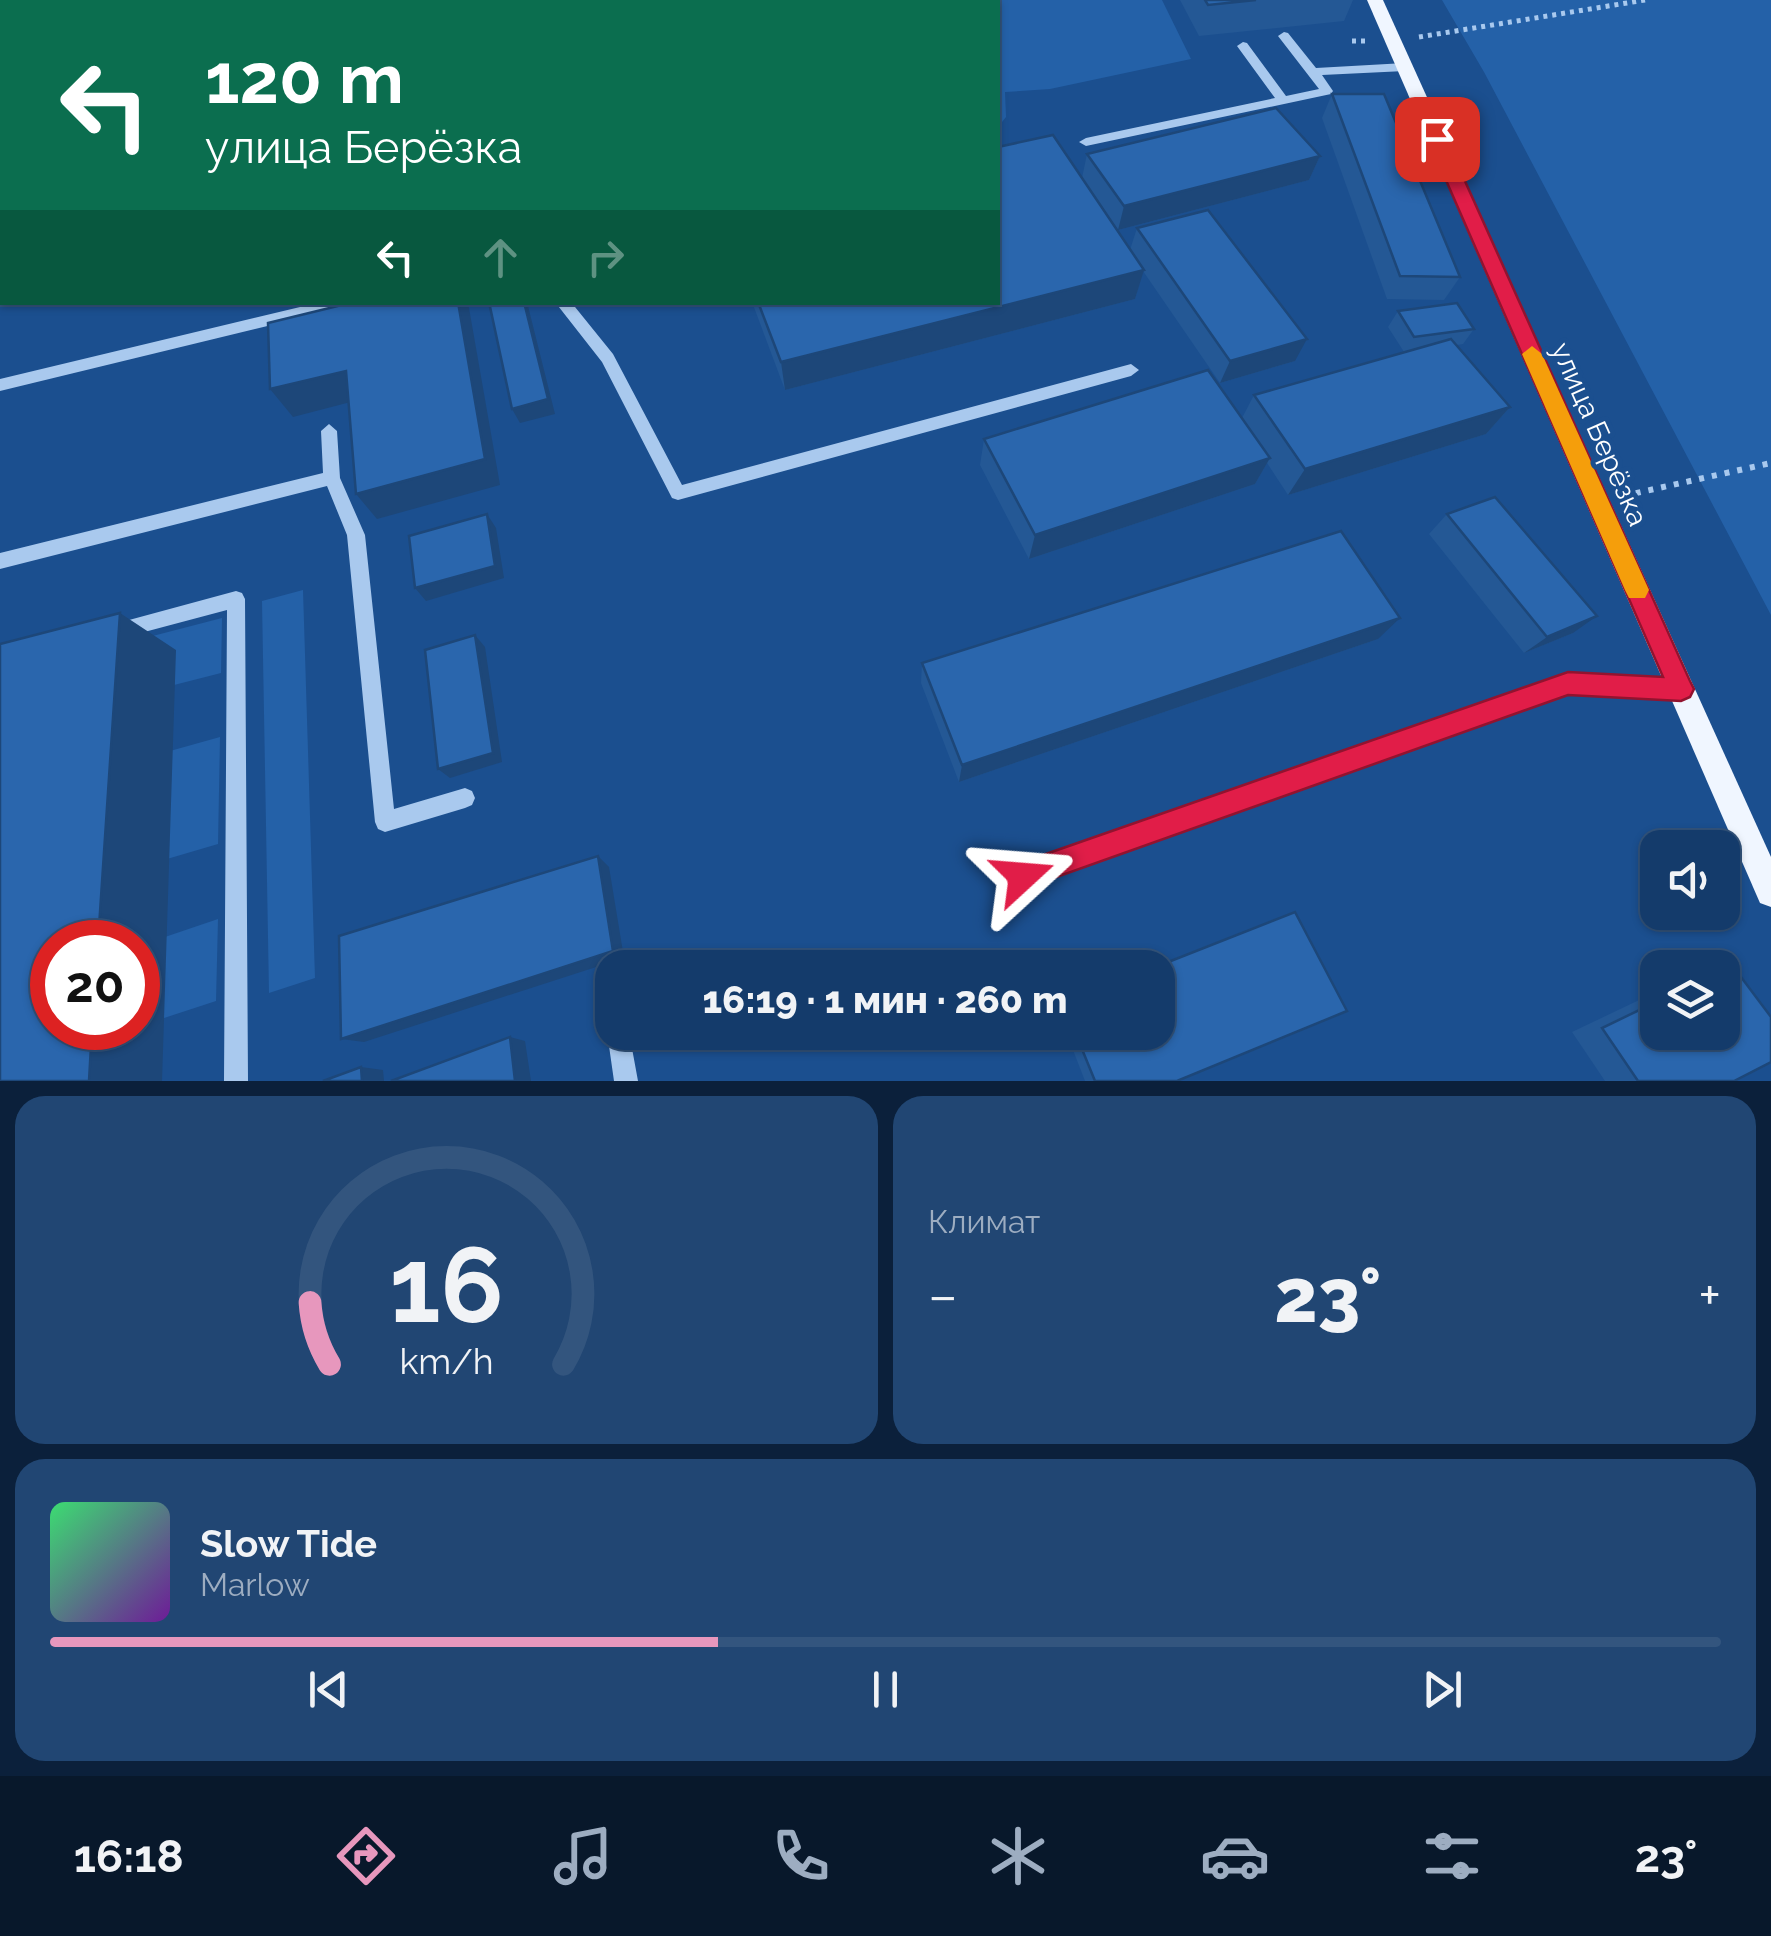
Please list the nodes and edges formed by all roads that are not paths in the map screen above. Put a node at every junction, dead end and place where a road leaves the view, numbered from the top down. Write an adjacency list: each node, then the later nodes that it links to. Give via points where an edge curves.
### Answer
1 (1375, 0): 4 (main road, улица Берёзка)
2 (1284, 36): 5 (lane)
3 (1243, 46): 6 (lane)
4 (1405, 67): 5 (lane); 16 (main road, улица Берёзка)
5 (1313, 72): 6 (lane, via 1327,90)
6 (1283, 100): 7 (lane)
7 (1086, 142)
8 (333, 305): 11 (lane)
9 (564, 305): 10 (lane, via 608,358 678,493)
10 (1131, 370)
11 (0, 385)
12 (329, 431): 13 (lane)
13 (332, 478): 14 (lane); 17 (lane, via 356,535 385,822)
14 (0, 561)
15 (92, 637): 21 (lane, via 236,599)
16 (1681, 689): 18 (lane, via 1568,684); 19 (main road, улица Берёзка)
17 (465, 798)
18 (1023, 876)
19 (1771, 892)
20 (621, 1050): 22 (lane)
21 (236, 1081)
22 (626, 1081)

